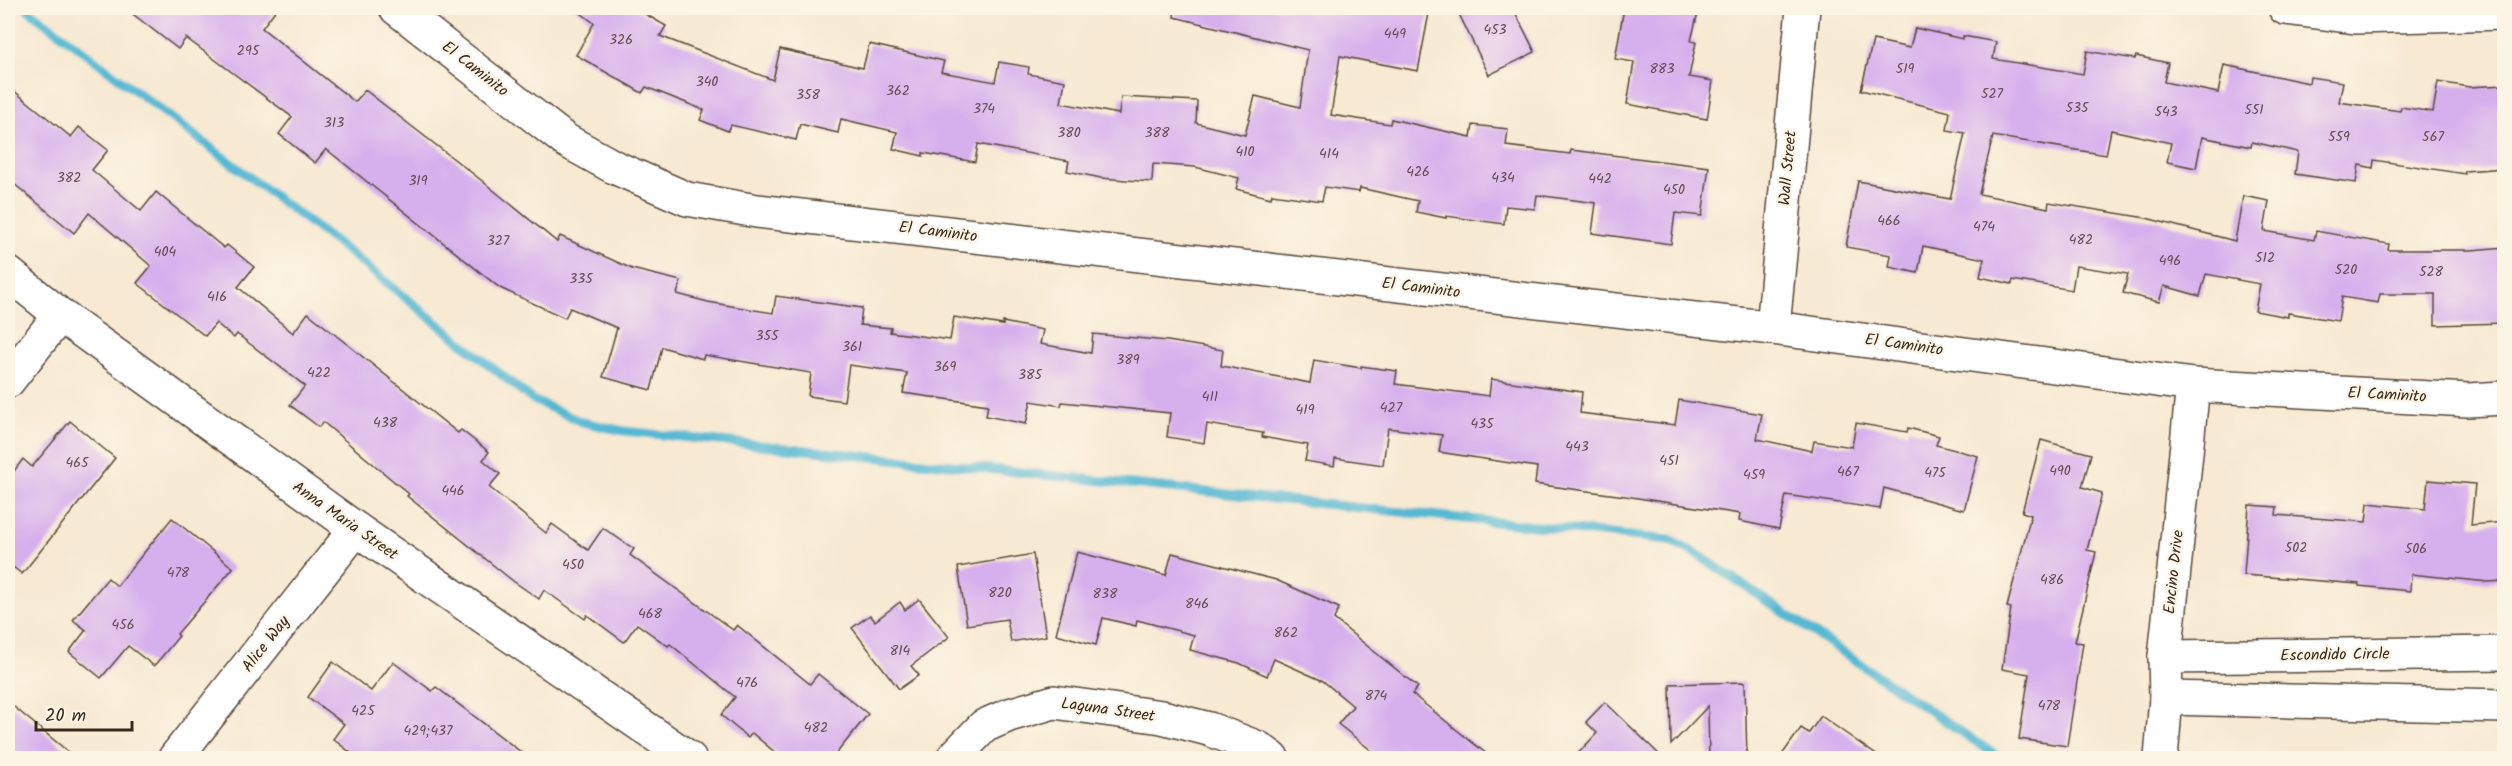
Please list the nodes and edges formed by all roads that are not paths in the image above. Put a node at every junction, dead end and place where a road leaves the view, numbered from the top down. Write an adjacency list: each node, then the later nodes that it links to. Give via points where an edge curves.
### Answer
1 (396, 8): 7 (street, El Caminito, via 565,140 687,199 757,212)
2 (1803, 8): 7 (street, Wall Street)
3 (2285, 8): 4 (street, via 2355,17)
4 (2505, 14)
5 (8, 273): 6 (street, Anna Maria Street)
6 (60, 315): 8 (street); 11 (street, Anna Maria Street)
7 (1773, 328): 9 (street, El Caminito)
8 (8, 381)
9 (2193, 385): 10 (street, El Caminito, via 2468,400); 13 (street, Encino Drive)
10 (2505, 398)
11 (356, 529): 16 (street, Alice Way); 17 (street, Anna Maria Street)
12 (2505, 653): 13 (street, Escondido Circle)
13 (2165, 657): 14 (street, Encino Drive)
14 (2166, 698): 15 (street); 20 (street, Encino Drive)
15 (2505, 706)
16 (175, 759)
17 (689, 759)
18 (953, 759): 19 (street, Laguna Street, via 984,726 1054,702 1162,717 1209,729 1258,748)
19 (1272, 759)
20 (2161, 759)

